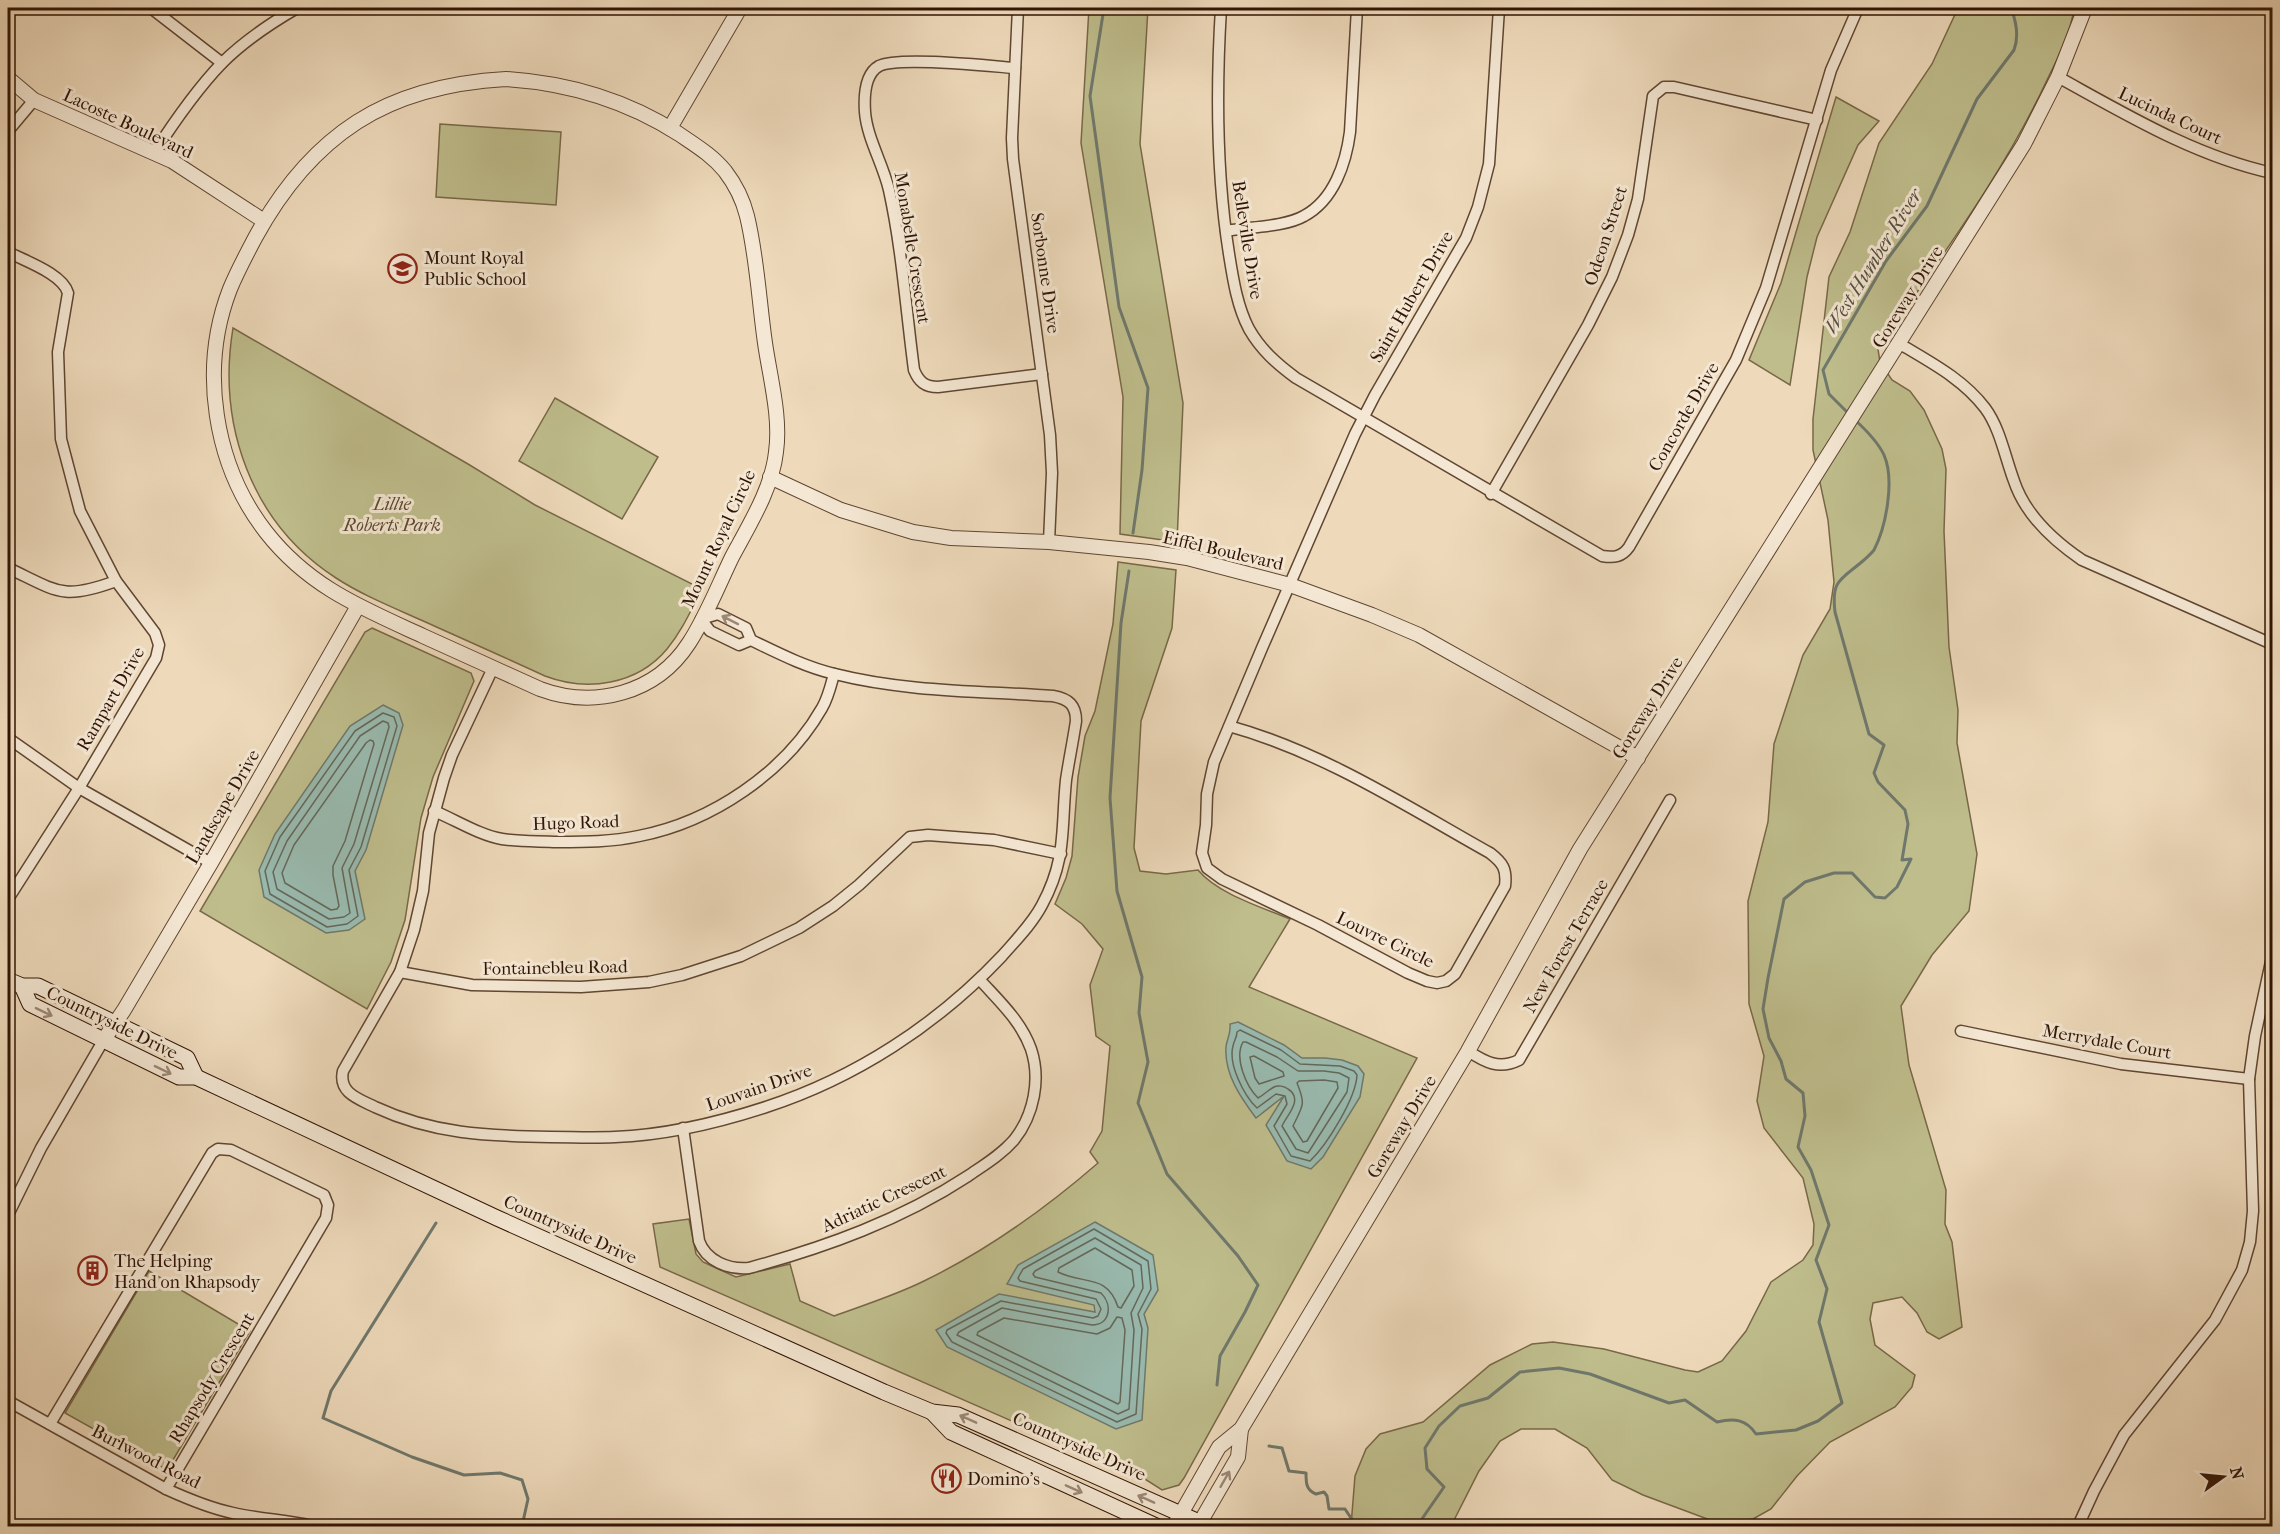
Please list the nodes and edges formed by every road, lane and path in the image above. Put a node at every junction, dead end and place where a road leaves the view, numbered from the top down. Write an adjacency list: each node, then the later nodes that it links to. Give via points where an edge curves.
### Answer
1 (152, 8): 10 (street)
2 (297, 8): 10 (street, via 256,34)
3 (740, 8): 16 (street)
4 (1018, 8): 11 (street, Sorbonne Drive)
5 (1221, 8): 21 (street, Belleville Drive, via 1217,108)
6 (1357, 8): 21 (street, via 1350,132 1336,181 1324,199 1304,216)
7 (1499, 8): 25 (street, Saint Hubert Drive, via 1485,187 1466,238)
8 (1858, 8): 15 (street, Concorde Drive, via 1837,55)
9 (2085, 8): 12 (street, Goreway Drive)
10 (222, 63): 18 (street)
11 (1015, 68): 24 (street, Sorbonne Drive, via 1012,159); 24 (street, Monabelle Crescent, via 922,62 886,64 872,74 865,93 865,114 889,192 918,379 929,387 938,387)
12 (2058, 77): 19 (street, Lucinda Court, via 2196,150); 23 (street, Goreway Drive, via 2024,144)
13 (8, 78): 14 (street, Lacoste Boulevard)
14 (34, 100): 17 (street); 18 (street, Lacoste Boulevard)
15 (1817, 120): 27 (street, Odeon Street, via 1674,87 1664,87 1653,96 1638,199 1612,277); 27 (street, Concorde Drive, via 1766,288 1736,360 1625,552 1617,557 1602,556)
16 (670, 128): 20 (street, Mount Royal Circle, via 609,99 562,85 506,80 438,88 368,115 326,144 302,168); 26 (street, Mount Royal Circle, via 722,168 735,185 747,216 777,423 777,451)
17 (8, 131)
18 (154, 153): 20 (street, Lacoste Boulevard)
19 (2272, 173)
20 (264, 221): 32 (street, Mount Royal Circle, via 229,291 219,327 214,396 220,436 243,496 266,532 309,576)
21 (1226, 231): 25 (street, Belleville Drive, via 1240,308 1257,341 1279,366)
22 (8, 252): 30 (street, Rampart Drive, via 66,286 58,352 61,439 80,511)
23 (1900, 344): 35 (street, via 1957,379 1985,408 2014,484 2035,518 2061,546 2082,560); 40 (street, Goreway Drive)
24 (1042, 374): 28 (street, Sorbonne Drive, via 1051,452)
25 (1364, 417): 27 (street, Concorde Drive); 31 (street, Saint Hubert Drive)
26 (770, 477): 28 (street, Eiffel Boulevard, via 841,510 913,532); 33 (street, Mount Royal Circle)
27 (1491, 494)
28 (1049, 542): 31 (street, Eiffel Boulevard, via 1149,552)
29 (8, 568): 30 (street, via 60,592 85,591)
30 (116, 581): 41 (street, Rampart Drive, via 155,633 159,650)
31 (1290, 585): 38 (street, Louvre Circle); 40 (street, Eiffel Boulevard, via 1429,640)
32 (358, 606): 36 (street, Mount Royal Circle); 45 (street, Landscape Drive)
33 (701, 619): 34 (street, Louvain Drive, via 710,631 739,645); 34 (street, Louvain Drive, one-way to 33, via 746,628 718,614); 36 (street, Mount Royal Circle, via 690,642 666,670 635,689 606,698 554,694)
34 (750, 640): 37 (street, Louvain Drive)
35 (2272, 644)
36 (493, 668): 43 (street, Louvain Drive, via 452,755)
37 (834, 674): 43 (street, Hugo Road, via 822,708 774,766 729,800 676,826 604,841 517,841 490,836); 44 (street, Louvain Drive, via 904,687 1067,699 1076,711 1076,721 1066,779)
38 (1229, 726): 38 (street, Louvre Circle, via 1214,762 1207,794 1202,853 1207,868 1408,973 1437,983 1455,974 1505,886 1504,864 1332,764)
39 (8, 738): 41 (street)
40 (1638, 758): 54 (street, Goreway Drive, via 1580,849)
41 (79, 788): 45 (street); 46 (street, Rampart Drive)
42 (1670, 800): 54 (street, New Forest Terrace, via 1519,1060 1491,1064)
43 (434, 811): 48 (street, Louvain Drive, via 423,891)
44 (1061, 854): 48 (street, Fontainebleu Road, via 984,839 910,837 859,885 799,928 741,956 649,982 581,987 472,986); 49 (street, Louvain Drive, via 1041,908)
45 (212, 863): 51 (street, Landscape Drive)
46 (8, 899)
47 (2272, 957): 56 (street)
48 (400, 972): 57 (street, Louvain Drive, via 343,1071 343,1085 356,1098 419,1125 481,1135 616,1137)
49 (980, 980): 57 (street, Louvain Drive, via 912,1034 845,1074 767,1107); 57 (street, Adriatic Crescent, via 1014,1017 1031,1049 1035,1087 1029,1114 1000,1154 907,1210 795,1255 749,1268 727,1266 709,1257 699,1241)
50 (15, 983): 51 (main road, Countryside Drive, via 38,986); 53 (main road, Countryside Drive, one-way to 53, via 30,1004)
51 (115, 1023): 53 (street, Landscape Drive); 55 (main road, Countryside Drive, via 187,1058)
52 (1960, 1030): 56 (street, Merrydale Court, via 2121,1064)
53 (103, 1041): 55 (main road, Countryside Drive, one-way to 55, via 179,1077); 58 (street, via 41,1148)
54 (1467, 1051): 62 (street, Goreway Drive)
55 (196, 1077): 60 (main road, Countryside Drive, via 517,1228)
56 (2249, 1079): 68 (street, via 2253,1211 2242,1270 2215,1320 2124,1435)
57 (683, 1128)
58 (8, 1215)
59 (8, 1401): 61 (street, Burlwood Road)
60 (932, 1412): 64 (main road, Countryside Drive, one-way to 60, via 958,1415); 67 (main road, Countryside Drive, one-way to 67, via 951,1432)
61 (50, 1424): 63 (street, Burlwood Road); 63 (street, Rhapsody Crescent, via 212,1153 218,1149 231,1150 324,1195 328,1205 326,1218)
62 (1241, 1429): 64 (street, Goreway Drive, via 1219,1447); 65 (street, Goreway Drive, one-way to 62, via 1238,1456)
63 (166, 1489): 66 (street, Burlwood Road, via 226,1511)
64 (1178, 1520): 65 (main road, Countryside Drive)
65 (1202, 1525)
66 (313, 1527)
67 (1156, 1527)
68 (2078, 1527)

